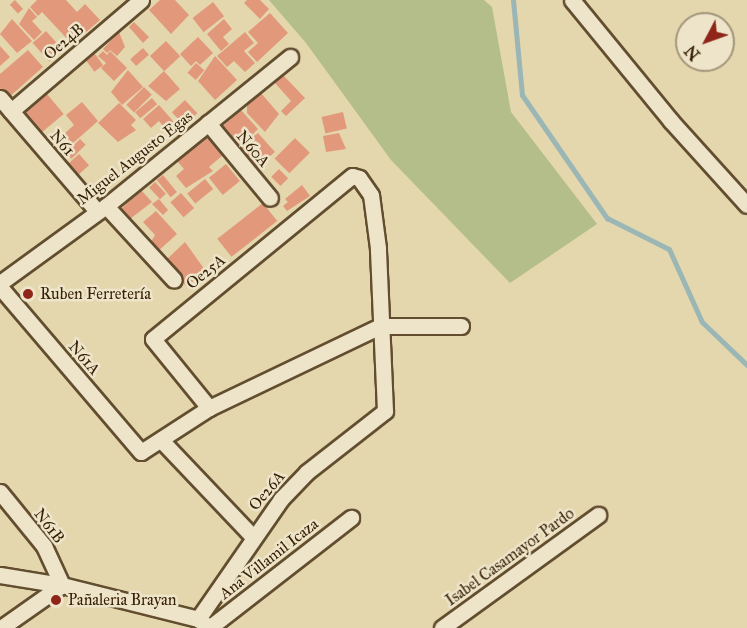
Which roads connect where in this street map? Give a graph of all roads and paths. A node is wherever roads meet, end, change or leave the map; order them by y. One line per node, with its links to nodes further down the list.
1 (141, 0): 5 (street, Oe24B)
2 (572, 0): 8 (street)
3 (290, 57): 6 (street, Miguel Augusto Egas)
4 (0, 98): 5 (street, N61)
5 (11, 111): 9 (street, N61)
6 (208, 123): 7 (street, N60A); 9 (street, Miguel Augusto Egas)
7 (270, 198)
8 (747, 205)
9 (102, 209): 10 (street, N61); 11 (street, Miguel Augusto Egas)
10 (174, 280)
11 (0, 285): 15 (street, N61A)
12 (380, 326): 13 (street); 14 (street); 14 (street, Oe25A); 19 (street, Oe26A)
13 (461, 326)
14 (209, 408): 15 (street)
15 (161, 440): 19 (street)
16 (0, 492): 21 (street, N61B)
17 (598, 515): 24 (street, Isabel Casamayor Pardo)
18 (351, 518): 22 (street, Ana Villamil Icaza)
19 (253, 537): 22 (street, Oe26A)
20 (0, 575): 21 (street)
21 (62, 585): 22 (street); 23 (street)
22 (207, 626)
23 (1, 628)
24 (442, 628)

